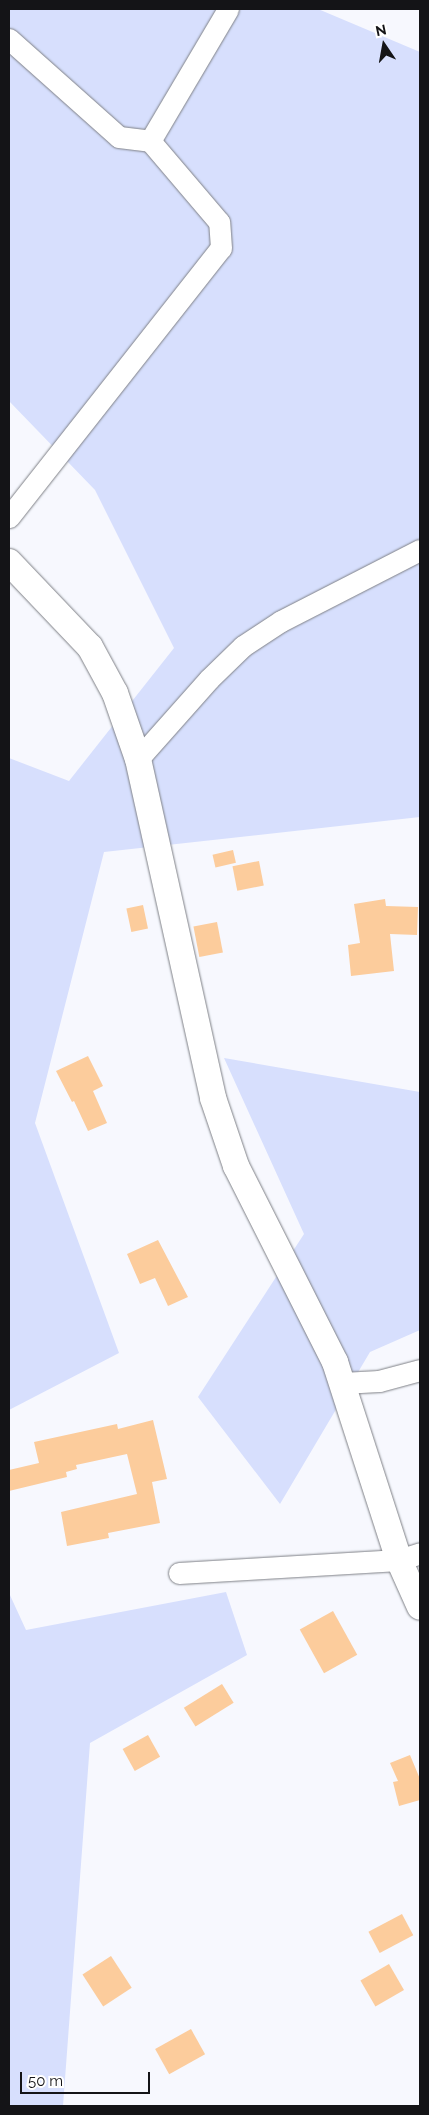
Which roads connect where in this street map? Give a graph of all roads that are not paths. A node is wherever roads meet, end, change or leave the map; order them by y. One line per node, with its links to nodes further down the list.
1 (228, 9): 3 (street)
2 (9, 39): 3 (street)
3 (150, 141): 4 (street)
4 (9, 517)
5 (420, 550): 7 (street)
6 (9, 562): 7 (street)
7 (138, 759): 9 (street)
8 (420, 1370): 9 (street)
9 (342, 1382): 10 (street)
10 (410, 1556): 11 (street); 12 (street)
11 (179, 1573)
12 (420, 1607)

